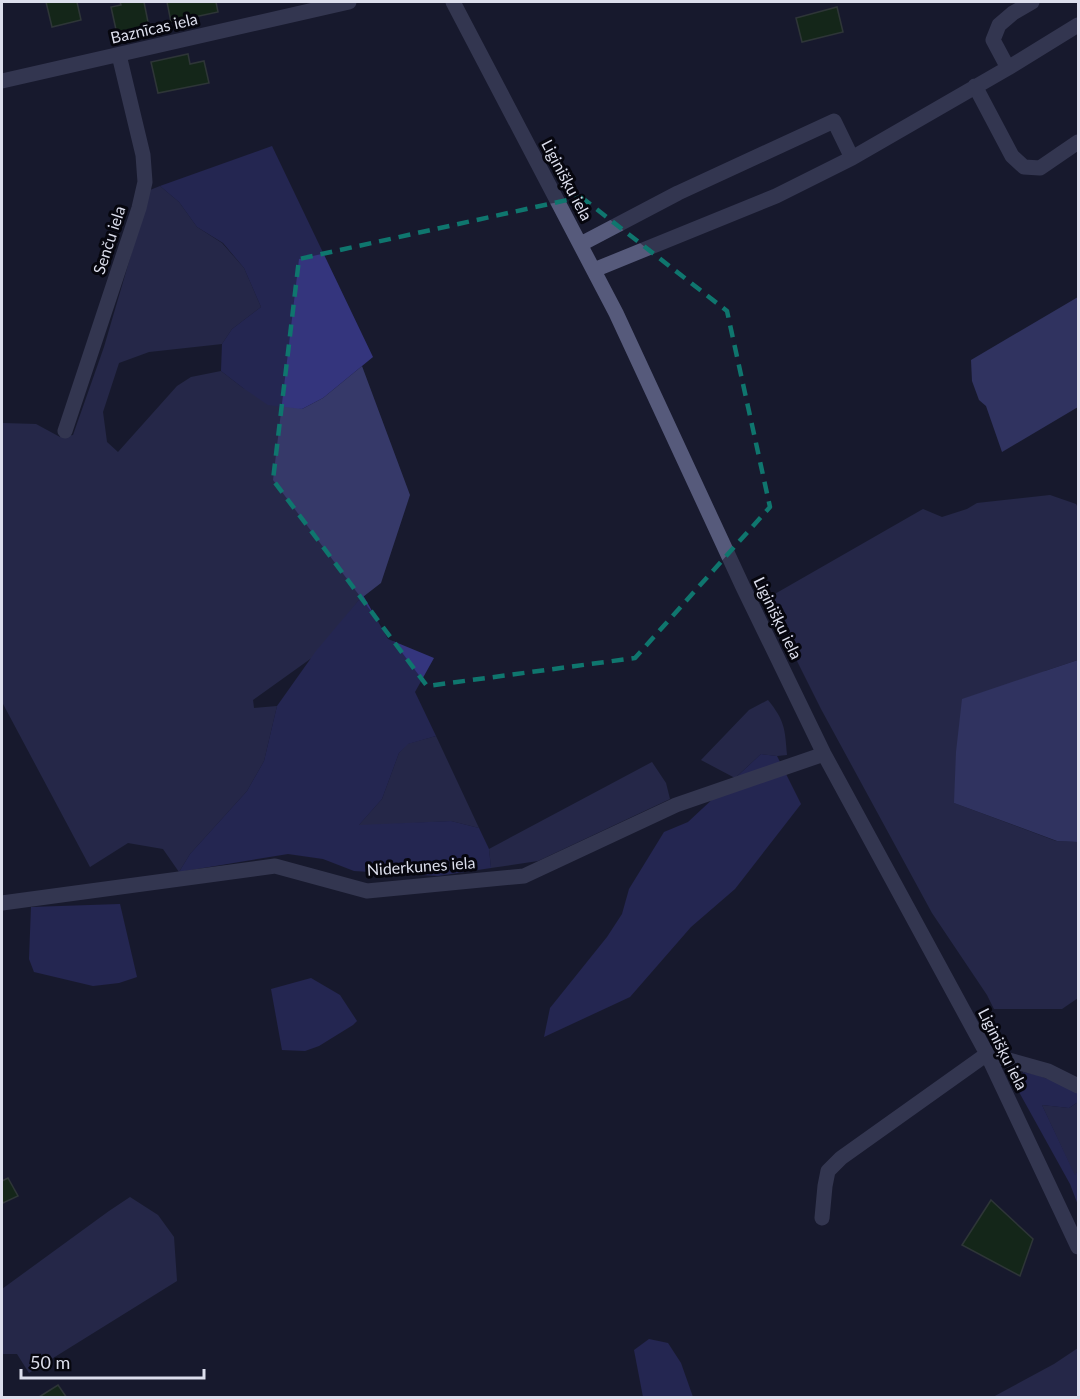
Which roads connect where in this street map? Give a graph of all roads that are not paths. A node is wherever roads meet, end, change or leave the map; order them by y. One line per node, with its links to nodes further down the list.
1 (349, 2): 5 (street, Baznīcas iela)
2 (453, 2): 11 (street, Liginišķu iela)
3 (1032, 2): 6 (street)
4 (1078, 25): 6 (street)
5 (119, 55): 7 (street, Baznīcas iela); 13 (street, Senču iela)
6 (1008, 68): 8 (street)
7 (2, 81)
8 (975, 86): 9 (street); 10 (street)
9 (1078, 142)
10 (852, 158): 11 (street); 12 (street)
11 (580, 244): 12 (street, Liginišķu iela)
12 (594, 270): 14 (street, Liginišķu iela)
13 (65, 431)
14 (824, 754): 15 (street, Niderkunes iela); 16 (street, Liginišķu iela)
15 (2, 903)
16 (987, 1054): 17 (street); 18 (street); 19 (street, Liginišķu iela)
17 (1078, 1086)
18 (822, 1218)
19 (1078, 1247)

